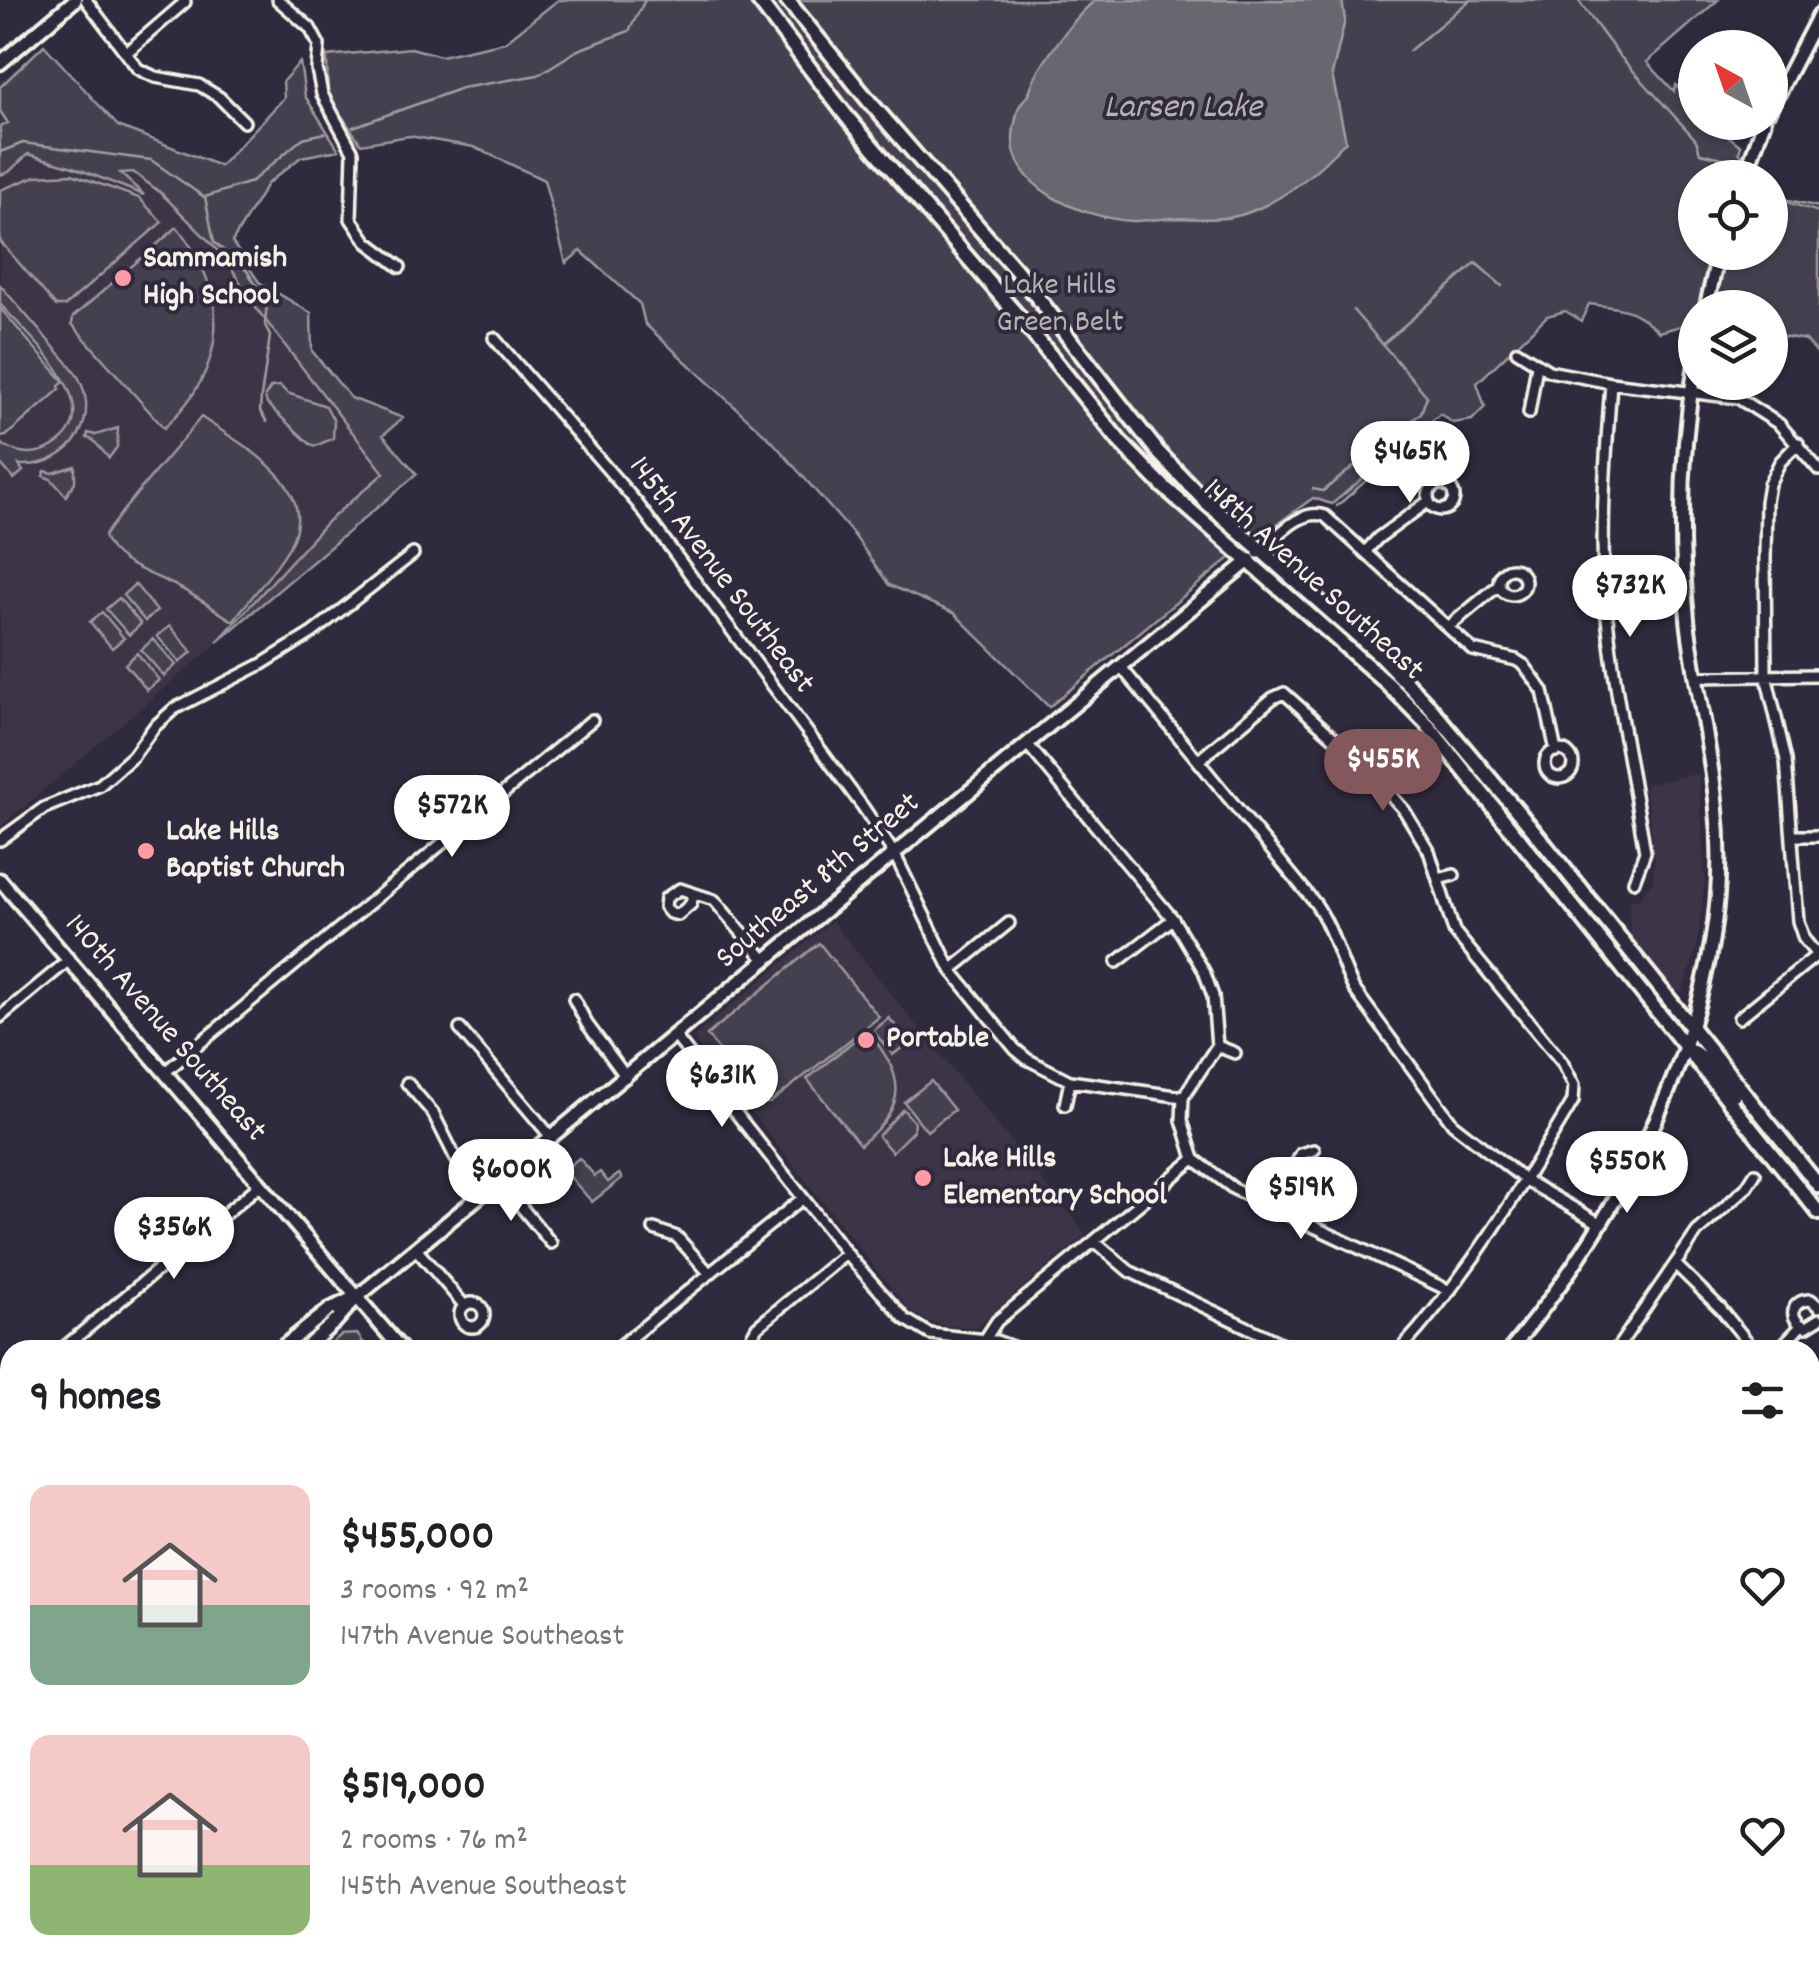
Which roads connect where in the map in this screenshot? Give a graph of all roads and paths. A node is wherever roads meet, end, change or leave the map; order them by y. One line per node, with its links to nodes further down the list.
1 (75, 0): 11 (street)
2 (86, 0): 10 (street)
3 (278, 0): 14 (street)
4 (758, 0): 9 (main road, 148th Avenue Southeast)
5 (786, 0): 8 (main road, 148th Avenue Southeast)
6 (185, 2): 10 (street)
7 (1819, 15): 12 (street)
8 (816, 35): 9 (main road); 16 (main road, 148th Avenue Southeast)
9 (790, 41): 15 (main road, 148th Avenue Southeast)
10 (126, 53): 13 (street)
11 (0, 62)
12 (1788, 75)
13 (244, 122)
14 (400, 267)
15 (1030, 330): 16 (main road); 31 (main road, 148th Avenue Southeast)
16 (1064, 332): 28 (main road, 148th Avenue Southeast)
17 (494, 338): 45 (street, 145th Avenue Southeast)
18 (1517, 351): 19 (street)
19 (1537, 365): 20 (street); 24 (street)
20 (1611, 383): 21 (street); 49 (street)
21 (1678, 390)
22 (1691, 400): 37 (street)
23 (1741, 400): 25 (street)
24 (1529, 413)
25 (1798, 444): 26 (street); 35 (street)
26 (1819, 470)
27 (1428, 500): 29 (street)
28 (1262, 550): 29 (street, Southeast 8th Street); 31 (street, Southeast 8th Street); 62 (main road, 148th Avenue Southeast)
29 (1366, 551): 33 (street)
30 (413, 554): 44 (street)
31 (1250, 560): 34 (street, Southeast 8th Street); 59 (main road, 148th Avenue Southeast)
32 (1499, 585): 33 (street)
33 (1448, 628): 40 (street)
34 (1121, 667): 39 (street, Southeast 8th Street); 41 (street)
35 (1766, 675): 36 (street); 37 (street); 42 (street)
36 (1819, 675)
37 (1696, 677): 62 (street)
38 (592, 720): 68 (street)
39 (1028, 745): 45 (street, Southeast 8th Street); 51 (street)
40 (1556, 751)
41 (1199, 760): 47 (street); 80 (street)
42 (1792, 836): 43 (street); 53 (street)
43 (1819, 836)
44 (0, 840)
45 (895, 855): 55 (street, Southeast 8th Street); 57 (street, 145th Avenue Southeast)
46 (1454, 875): 47 (street)
47 (1438, 879): 80 (street)
48 (0, 880): 54 (street, 140th Avenue Southeast)
49 (1634, 881)
50 (693, 894): 55 (street)
51 (1173, 920): 56 (street); 65 (street)
52 (1009, 923): 57 (street)
53 (1818, 954): 61 (street)
54 (69, 960): 60 (street); 68 (street, 140th Avenue Southeast)
55 (766, 961): 64 (street, Southeast 8th Street)
56 (1118, 962)
57 (951, 970): 70 (street, 145th Avenue Southeast)
58 (574, 999): 69 (street)
59 (1657, 1011): 62 (main road); 66 (main road, 148th Avenue Southeast)
60 (0, 1017)
61 (1739, 1018)
62 (1691, 1025): 66 (street); 74 (main road, 148th Avenue Southeast)
63 (460, 1029): 75 (street)
64 (676, 1036): 69 (street, Southeast 8th Street); 84 (street)
65 (1218, 1046): 67 (street); 72 (street)
66 (1683, 1046): 74 (main road); 86 (main road, 148th Avenue Southeast); 87 (street)
67 (1235, 1053)
68 (164, 1072): 81 (street, 140th Avenue Southeast)
69 (626, 1076): 75 (street, Southeast 8th Street)
70 (1070, 1082): 72 (street); 73 (street)
71 (406, 1083): 83 (street)
72 (1183, 1097): 77 (street)
73 (1065, 1105)
74 (1769, 1126): 82 (main road, 148th Avenue Southeast)
75 (552, 1138): 79 (street, Southeast 8th Street)
76 (1314, 1150): 85 (street)
77 (1194, 1159): 85 (street); 89 (street)
78 (1755, 1174): 93 (street)
79 (500, 1180): 83 (street, Southeast 8th Street); 90 (street)
80 (1525, 1180): 87 (street); 95 (street)
81 (261, 1184): 96 (street, 140th Avenue Southeast); 101 (street)
82 (1819, 1186)
83 (485, 1194): 91 (street, Southeast 8th Street)
84 (802, 1198): 92 (street); 94 (street)
85 (1274, 1208): 95 (street)
86 (1819, 1213)
87 (1599, 1222): 111 (street)
88 (654, 1229): 94 (street)
89 (1095, 1242): 108 (street); 109 (street)
90 (552, 1244)
91 (416, 1249): 96 (street, Southeast 8th Street); 97 (street)
92 (846, 1253): 106 (street); 107 (street)
93 (1676, 1264): 112 (street); 113 (street)
94 (710, 1274): 105 (street)
95 (1450, 1291): 110 (street)
96 (357, 1297): 102 (street); 103 (street); 104 (street, 140th Avenue Southeast)
97 (464, 1305)
98 (1819, 1307): 100 (street)
99 (1819, 1319): 100 (street)
100 (1801, 1326): 114 (street)
101 (73, 1340)
102 (292, 1340)
103 (314, 1340)
104 (394, 1340)
105 (628, 1340)
106 (750, 1340)
107 (958, 1340)
108 (985, 1340)
109 (1274, 1340)
110 (1408, 1340)
111 (1517, 1340)
112 (1623, 1340)
113 (1745, 1340)
114 (1788, 1340)

